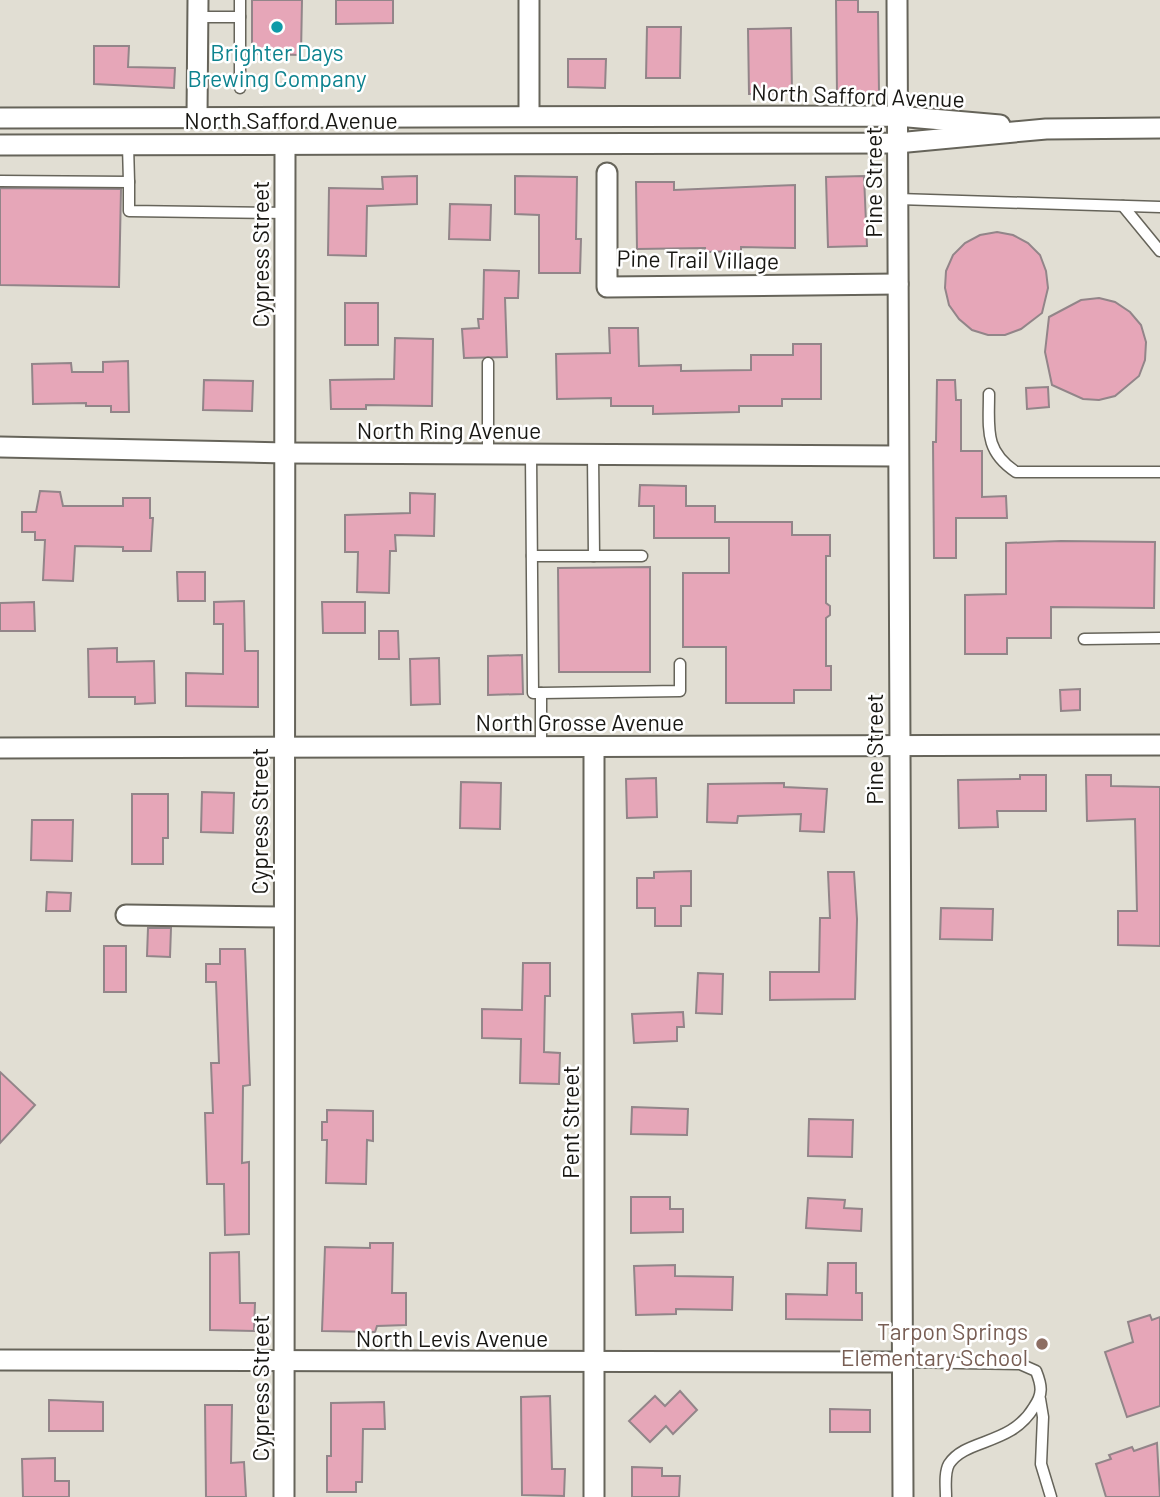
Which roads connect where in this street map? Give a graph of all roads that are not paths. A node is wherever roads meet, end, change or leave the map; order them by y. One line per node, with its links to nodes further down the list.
1 (240, 0): 5 (lane)
2 (529, 0): 7 (street)
3 (897, 0): 8 (street, Pine Street)
4 (198, 9): 5 (lane); 9 (street)
5 (240, 17): 6 (lane)
6 (240, 88)
7 (529, 116): 8 (street, North Safford Avenue); 9 (street, North Safford Avenue)
8 (897, 116): 12 (street, North Safford Avenue); 13 (street, Pine Street)
9 (197, 117): 10 (street, North Safford Avenue)
10 (0, 118)
11 (1160, 128): 12 (street)
12 (1046, 129): 13 (street, North Safford Avenue)
13 (897, 143): 16 (street, North Safford Avenue); 20 (street, Pine Street)
14 (0, 145): 15 (street, North Safford Avenue)
15 (128, 145): 16 (street, North Safford Avenue); 19 (lane)
16 (285, 145): 23 (street, Cypress Street)
17 (607, 173): 25 (street, Pine Trail Village)
18 (0, 181): 19 (lane)
19 (129, 183): 23 (lane)
20 (898, 199): 21 (lane); 25 (street, Pine Street)
21 (1123, 206): 22 (lane); 24 (lane)
22 (1160, 207)
23 (285, 213): 29 (street, Cypress Street)
24 (1160, 251)
25 (898, 284): 33 (street, Pine Street)
26 (488, 363): 30 (lane)
27 (989, 394): 34 (lane)
28 (0, 447): 29 (street, North Ring Avenue)
29 (286, 453): 30 (street, North Ring Avenue); 44 (street, Cypress Street)
30 (488, 454): 31 (street, North Ring Avenue)
31 (531, 455): 32 (street, North Ring Avenue); 35 (lane)
32 (593, 455): 33 (street, North Ring Avenue); 36 (lane)
33 (897, 456): 43 (street, Pine Street)
34 (1160, 472)
35 (532, 556): 36 (lane); 41 (lane)
36 (594, 556): 37 (lane)
37 (642, 556)
38 (1160, 638): 39 (lane)
39 (1084, 639)
40 (680, 664): 41 (lane)
41 (541, 693): 45 (lane)
42 (1160, 744): 43 (street, North Grosse Avenue)
43 (898, 746): 46 (street, North Grosse Avenue); 52 (street, Pine Street)
44 (284, 747): 45 (street, North Grosse Avenue); 47 (street, North Grosse Avenue); 49 (street, Cypress Street)
45 (541, 747): 46 (street, North Grosse Avenue)
46 (594, 747): 51 (street, Pent Street)
47 (0, 748)
48 (126, 915): 49 (street)
49 (282, 918): 53 (street, Cypress Street)
50 (0, 1360): 53 (street, North Levis Avenue)
51 (594, 1362): 52 (street, North Levis Avenue); 53 (street, North Levis Avenue); 56 (street, Pent Street)
52 (903, 1362): 54 (lane); 57 (street, Pine Street)
53 (284, 1363): 55 (street, Cypress Street)
54 (1040, 1399): 58 (lane); 59 (lane)
55 (284, 1497)
56 (594, 1497)
57 (903, 1497)
58 (946, 1497)
59 (1051, 1497)

